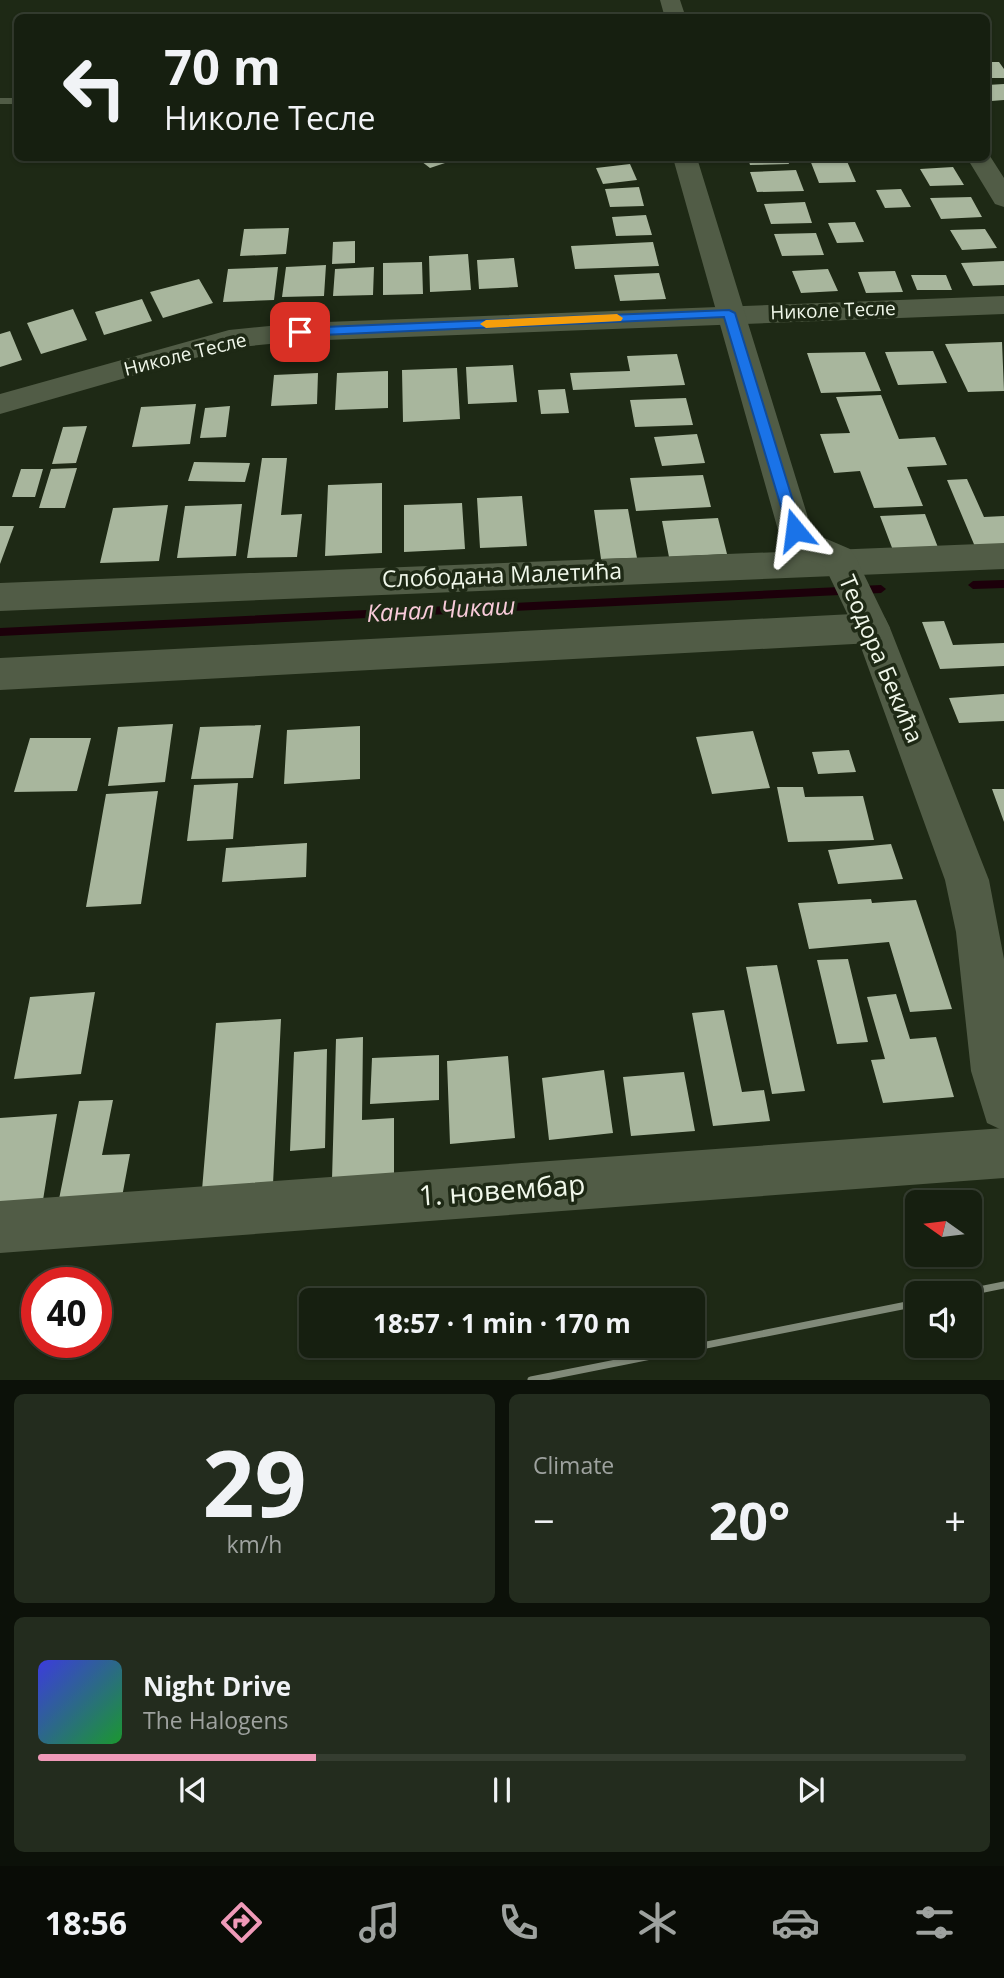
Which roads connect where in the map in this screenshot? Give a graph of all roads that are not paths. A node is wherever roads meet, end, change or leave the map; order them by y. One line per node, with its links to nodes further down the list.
1 (686, 161): 5 (street, Теодора Бекића)
2 (981, 161): 3 (street)
3 (1004, 199)
4 (1004, 305): 5 (street, Николе Тесле)
5 (729, 313): 6 (street, Николе Тесле); 8 (street, Теодора Бекића)
6 (0, 404)
7 (1004, 556): 8 (street, Слободана Малетића)
8 (842, 567): 9 (street, Слободана Малетића); 10 (street, Теодора Бекића)
9 (0, 597)
10 (868, 623): 11 (street); 12 (street, Теодора Бекића)
11 (0, 674)
12 (1004, 1106)
13 (1004, 1153): 14 (street, 1. новембар)
14 (0, 1227)

